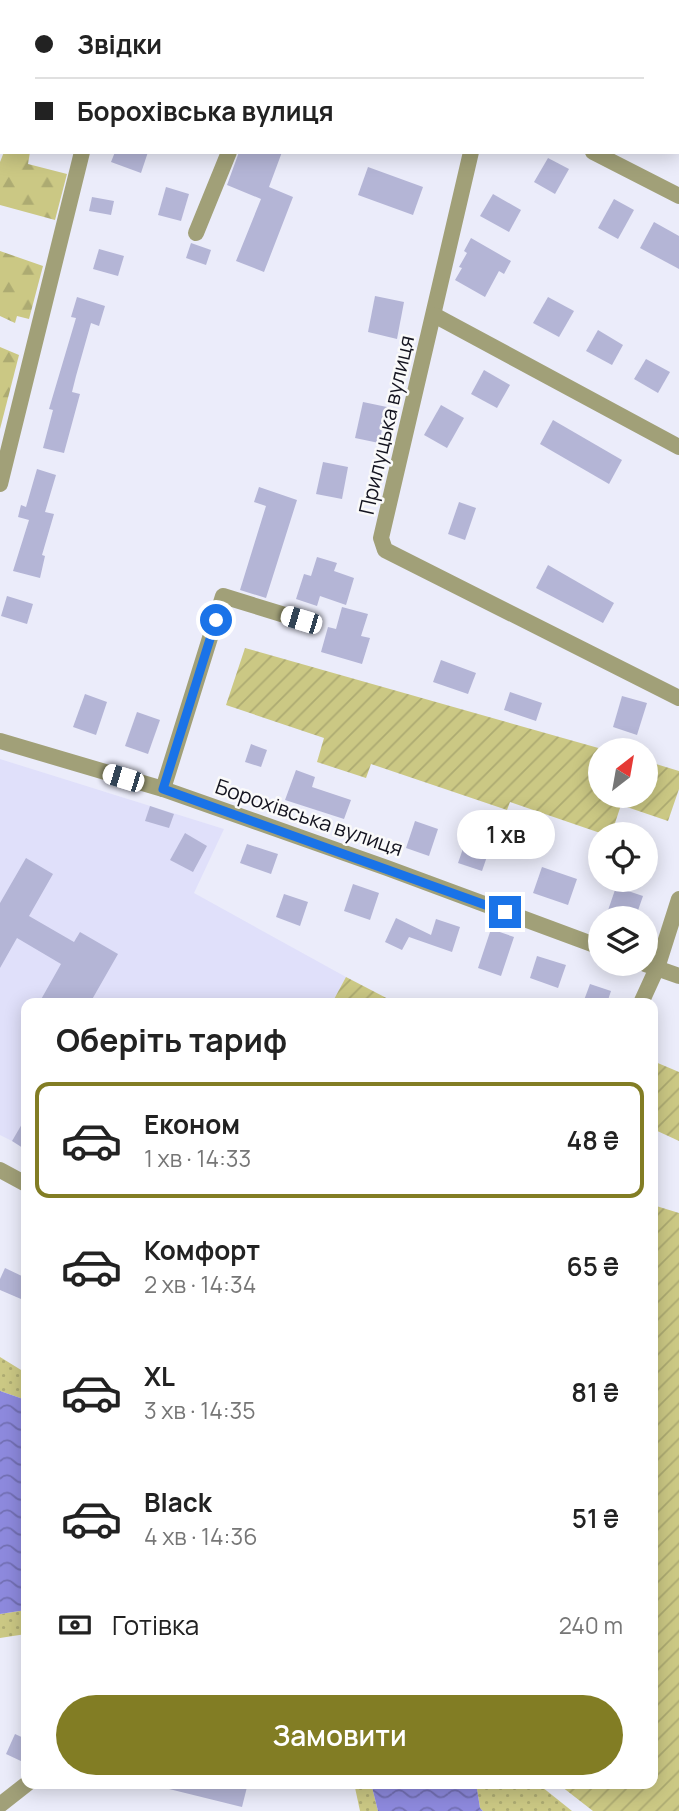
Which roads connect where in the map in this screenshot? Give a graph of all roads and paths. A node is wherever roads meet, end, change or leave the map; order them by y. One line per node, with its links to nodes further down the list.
1 (82, 154): 9 (street)
2 (228, 154): 6 (street)
3 (471, 154): 7 (street, Прилуцька вулиця)
4 (597, 154): 5 (street)
5 (679, 197)
6 (196, 233)
7 (434, 315): 8 (street); 11 (street, Прилуцька вулиця)
8 (679, 447)
9 (0, 484)
10 (301, 620): 13 (street)
11 (679, 698)
12 (0, 741): 13 (street, Борохівська вулиця)
13 (163, 789): 15 (street, Борохівська вулиця)
14 (679, 899): 16 (street)
15 (588, 943)
16 (658, 949)
17 (658, 968): 19 (street)
18 (648, 976): 20 (street)
19 (679, 976)
20 (642, 998)
21 (0, 1170): 22 (street)
22 (21, 1181)
23 (21, 1788): 24 (street)
24 (0, 1805)

